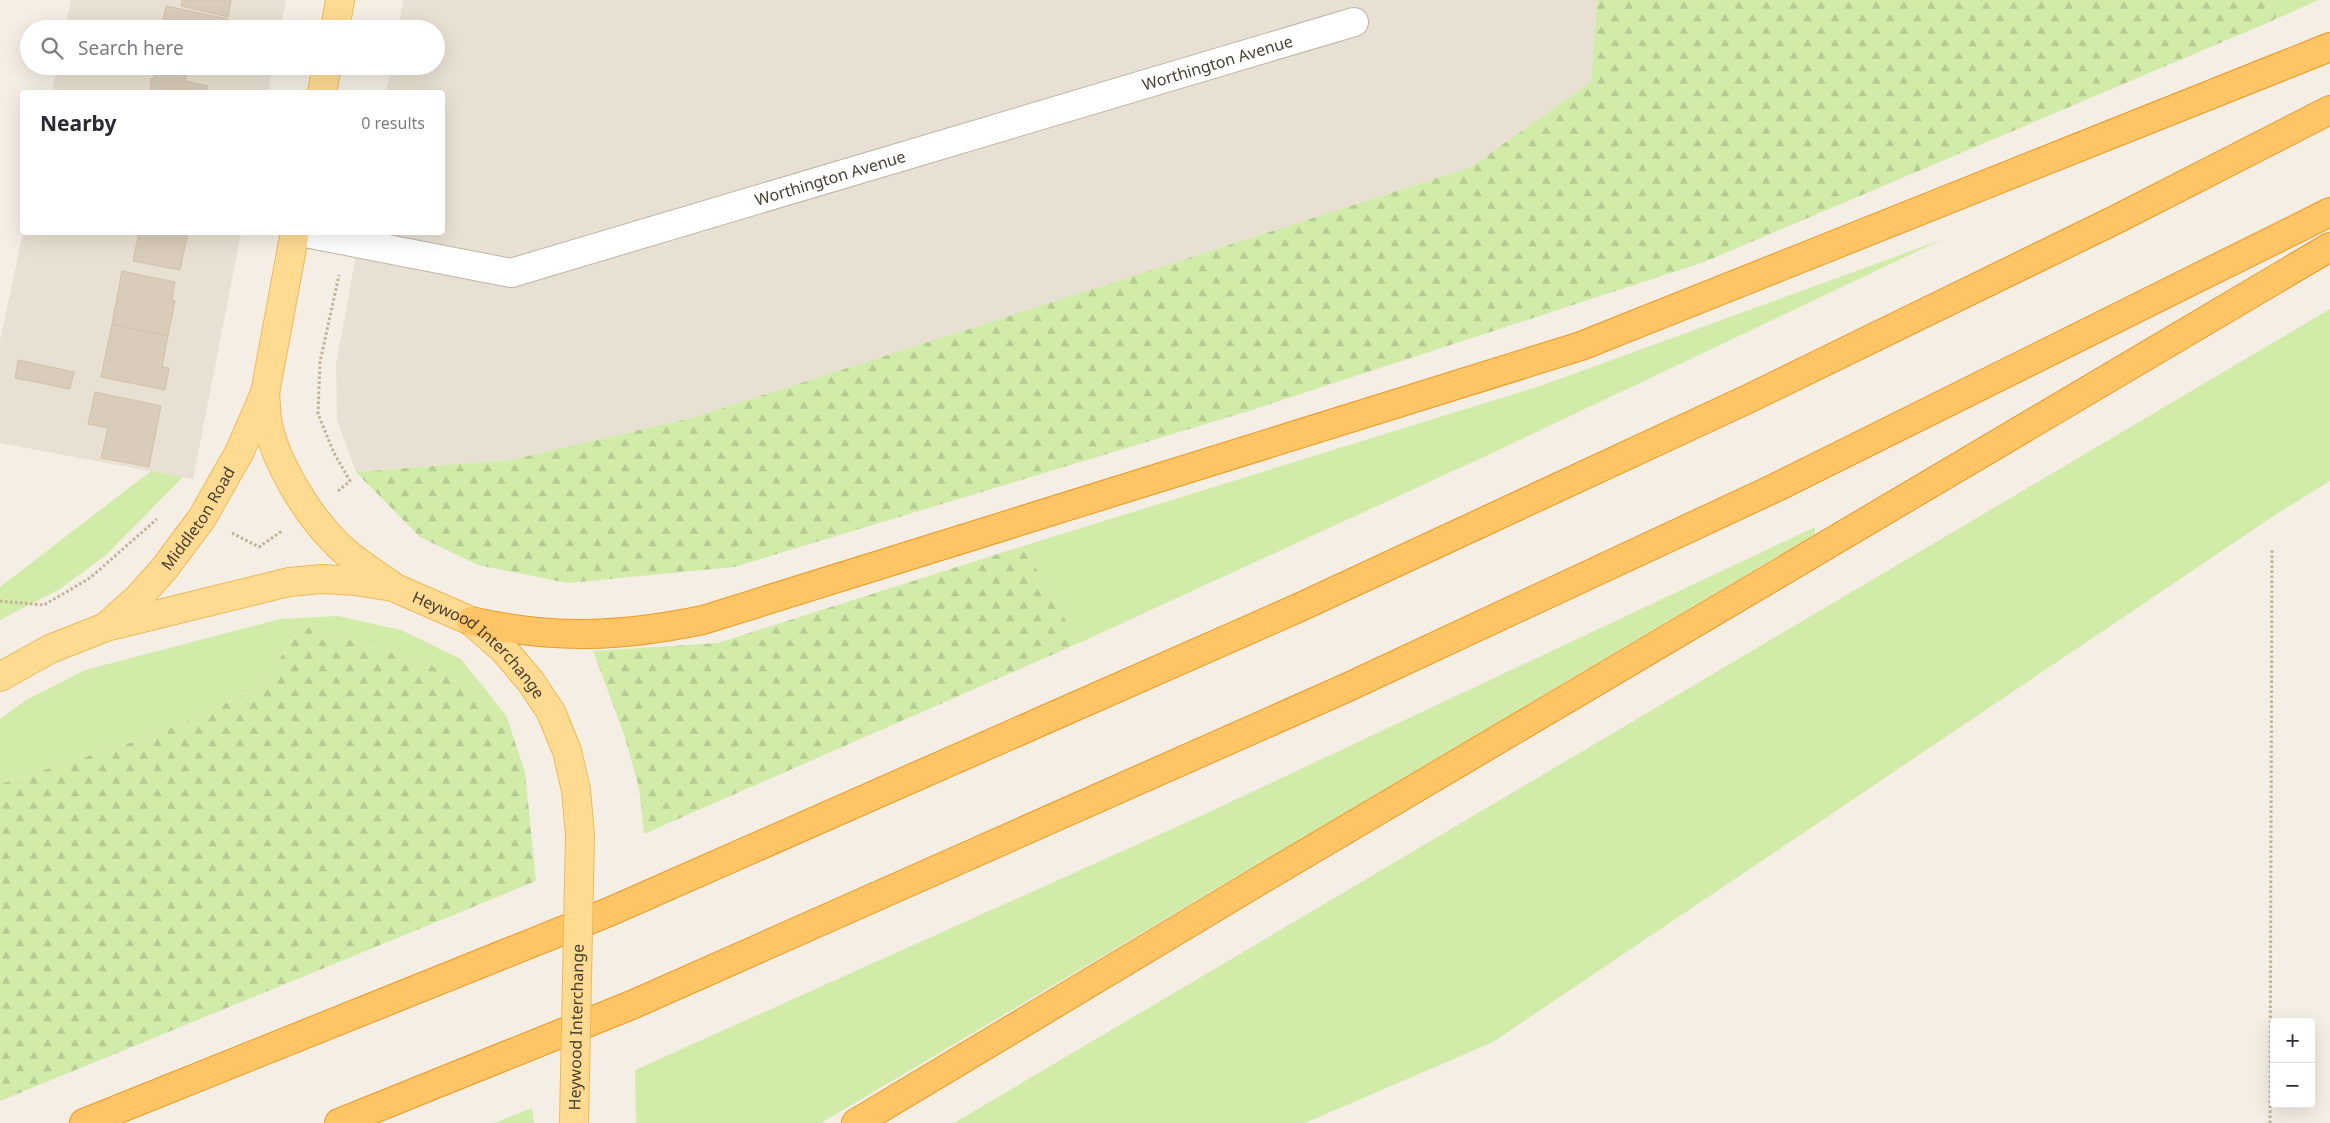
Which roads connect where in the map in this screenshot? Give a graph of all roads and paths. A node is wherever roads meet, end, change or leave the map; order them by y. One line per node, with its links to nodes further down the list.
1 (340, 0): 2 (main road)
2 (337, 20)
3 (1354, 22): 11 (street, Worthington Avenue)
4 (2330, 47): 19 (highway)
5 (325, 75): 6 (main road)
6 (322, 90)
7 (2330, 110): 22 (highway)
8 (2330, 212): 23 (highway)
9 (293, 235): 13 (main road, Middleton Road)
10 (315, 235): 11 (street, Worthington Avenue)
11 (346, 241): 14 (path)
12 (2330, 247): 25 (highway)
13 (265, 394): 14 (main road, Middleton Road); 15 (main road, Middleton Road)
14 (310, 512): 15 (path); 17 (main road, Middleton Road)
15 (202, 518): 18 (path); 20 (main road, Middleton Road)
16 (2272, 548): 26 (path)
17 (393, 587): 19 (main road, Heywood Interchange); 20 (main road, Heywood Interchange)
18 (0, 601)
19 (471, 622): 24 (main road, Heywood Interchange, bridge)
20 (106, 626): 21 (main road, Heywood Interchange)
21 (7, 664)
22 (84, 1123)
23 (339, 1123)
24 (574, 1123)
25 (856, 1123)
26 (2270, 1123)

